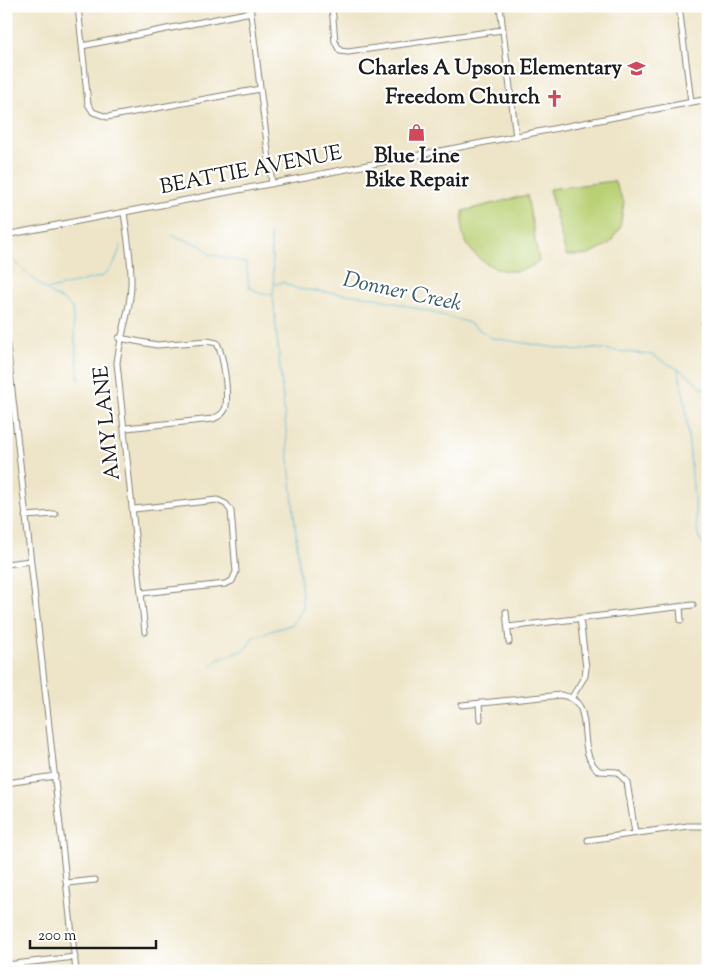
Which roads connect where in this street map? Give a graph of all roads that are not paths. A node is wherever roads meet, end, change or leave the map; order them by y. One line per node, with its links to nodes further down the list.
1 (78, 6): 7 (street)
2 (332, 6): 6 (street)
3 (500, 6): 6 (street)
4 (678, 6): 10 (street)
5 (251, 9): 7 (street); 8 (street)
6 (502, 30): 11 (street)
7 (82, 46): 8 (street)
8 (260, 89): 12 (street)
9 (708, 99): 10 (street, BEATTIE AVENUE)
10 (690, 102): 11 (street, BEATTIE AVENUE)
11 (516, 137): 12 (street, BEATTIE AVENUE)
12 (272, 184): 13 (street, BEATTIE AVENUE)
13 (124, 213): 14 (street, BEATTIE AVENUE); 17 (street, AMY LANE)
14 (6, 235)
15 (704, 324): 18 (street)
16 (6, 336): 19 (street)
17 (119, 338): 20 (street, AMY LANE); 20 (street)
18 (707, 361)
19 (8, 371): 23 (street)
20 (126, 428): 21 (street, AMY LANE)
21 (134, 509): 26 (street, AMY LANE); 26 (street)
22 (55, 514): 23 (street)
23 (25, 516): 24 (street)
24 (30, 561): 25 (street); 39 (street)
25 (6, 564)
26 (142, 593): 33 (street, AMY LANE)
27 (693, 605): 28 (street)
28 (680, 606): 30 (street); 31 (street)
29 (506, 612): 32 (street)
30 (580, 618): 32 (street); 35 (street)
31 (681, 620)
32 (508, 627): 34 (street)
33 (145, 632)
34 (509, 642)
35 (572, 697): 36 (street); 42 (street)
36 (479, 704): 37 (street); 38 (street)
37 (462, 705)
38 (480, 719)
39 (55, 776): 40 (street); 45 (street)
40 (6, 783)
41 (708, 826): 42 (street)
42 (635, 833): 43 (street)
43 (588, 840)
44 (95, 880): 45 (street)
45 (67, 883): 46 (street)
46 (75, 957): 47 (street); 48 (street)
47 (6, 965)
48 (76, 971)

